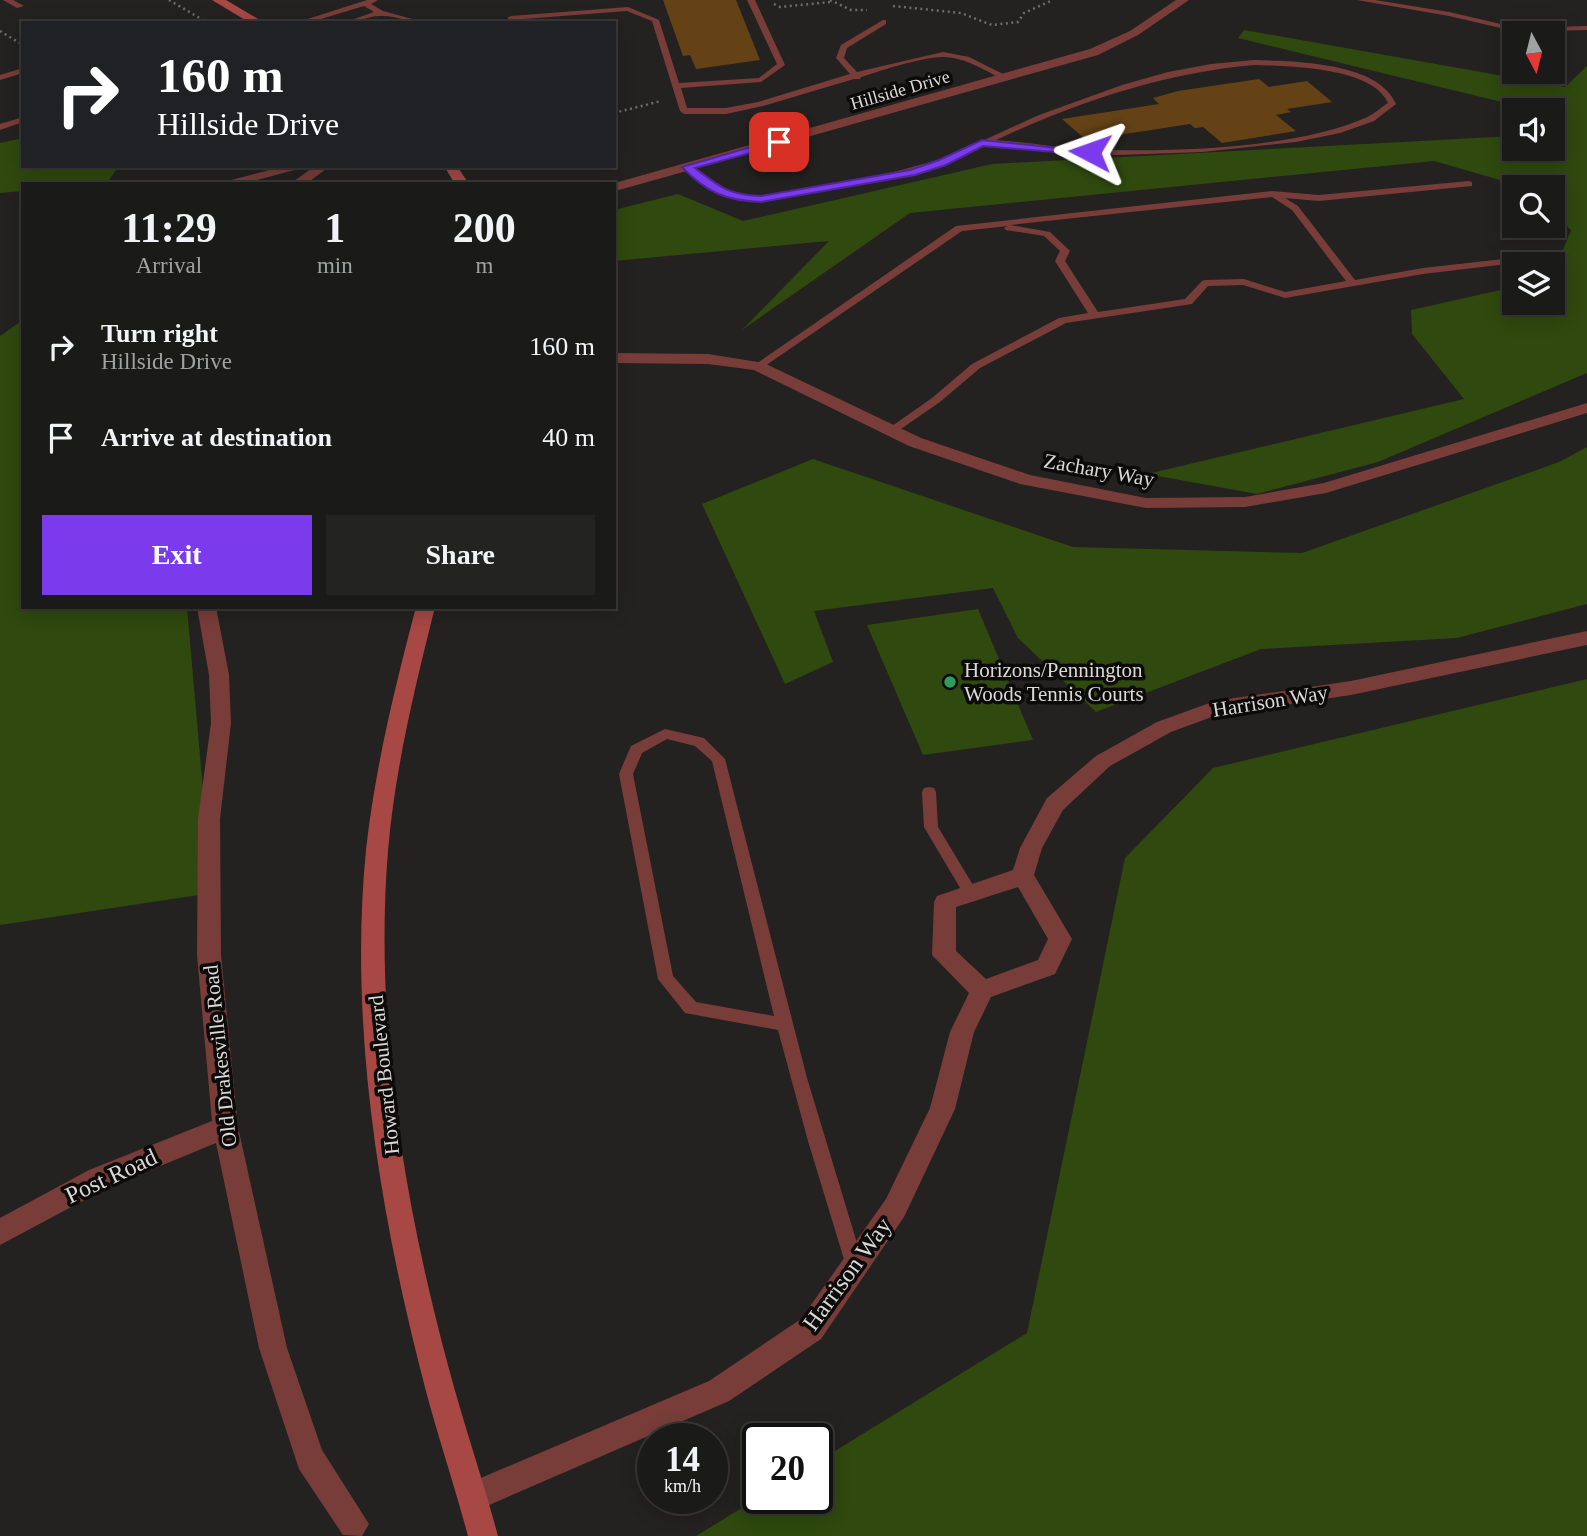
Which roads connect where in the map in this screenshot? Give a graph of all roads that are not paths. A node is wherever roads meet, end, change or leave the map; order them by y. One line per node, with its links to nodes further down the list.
1 (8, 0): 6 (lane); 8 (lane)
2 (218, 0): 11 (main road)
3 (751, 0): 21 (lane)
4 (1183, 0): 20 (street, Hillside Drive)
5 (1361, 0): 16 (lane)
6 (0, 2)
7 (370, 2): 9 (lane); 12 (lane)
8 (20, 6)
9 (380, 13): 13 (lane); 14 (lane)
10 (511, 18): 21 (lane)
11 (255, 21)
12 (306, 21)
13 (354, 21)
14 (414, 21)
15 (883, 22): 18 (lane)
16 (1587, 28)
17 (21, 71): 19 (lane)
18 (857, 77): 20 (lane); 21 (lane)
19 (0, 78)
20 (1007, 78): 25 (street, Hillside Drive)
21 (678, 86)
22 (21, 120): 23 (lane)
23 (0, 127)
24 (982, 143): 24 (lane); 25 (lane)
25 (687, 167): 31 (street, Hillside Drive)
26 (295, 168): 28 (street)
27 (321, 168): 29 (street)
28 (232, 182)
29 (300, 182)
30 (1469, 184): 32 (lane)
31 (616, 186)
32 (1272, 194): 33 (lane); 35 (lane)
33 (959, 228): 36 (lane); 38 (lane)
34 (1502, 262): 35 (lane)
35 (1352, 283): 36 (lane)
36 (1095, 316): 40 (lane)
37 (616, 358): 38 (street, Zachary Way)
38 (758, 366): 40 (street, Zachary Way)
39 (1587, 408): 40 (street, Zachary Way)
40 (891, 431)
41 (206, 609): 49 (street, Old Drakesville Road)
42 (426, 609): 52 (main road, Howard Boulevard)
43 (1587, 638): 45 (street, Harrison Way)
44 (929, 792): 46 (lane)
45 (1023, 877): 46 (street); 47 (street)
46 (971, 894): 47 (street)
47 (982, 990): 51 (street, Harrison Way)
48 (788, 1026): 48 (lane); 51 (lane)
49 (225, 1127): 50 (street, Post Road); 53 (street, Old Drakesville Road)
50 (0, 1232)
51 (855, 1266): 52 (street, Harrison Way)
52 (473, 1497): 54 (main road, Howard Boulevard)
53 (354, 1524)
54 (483, 1536)

